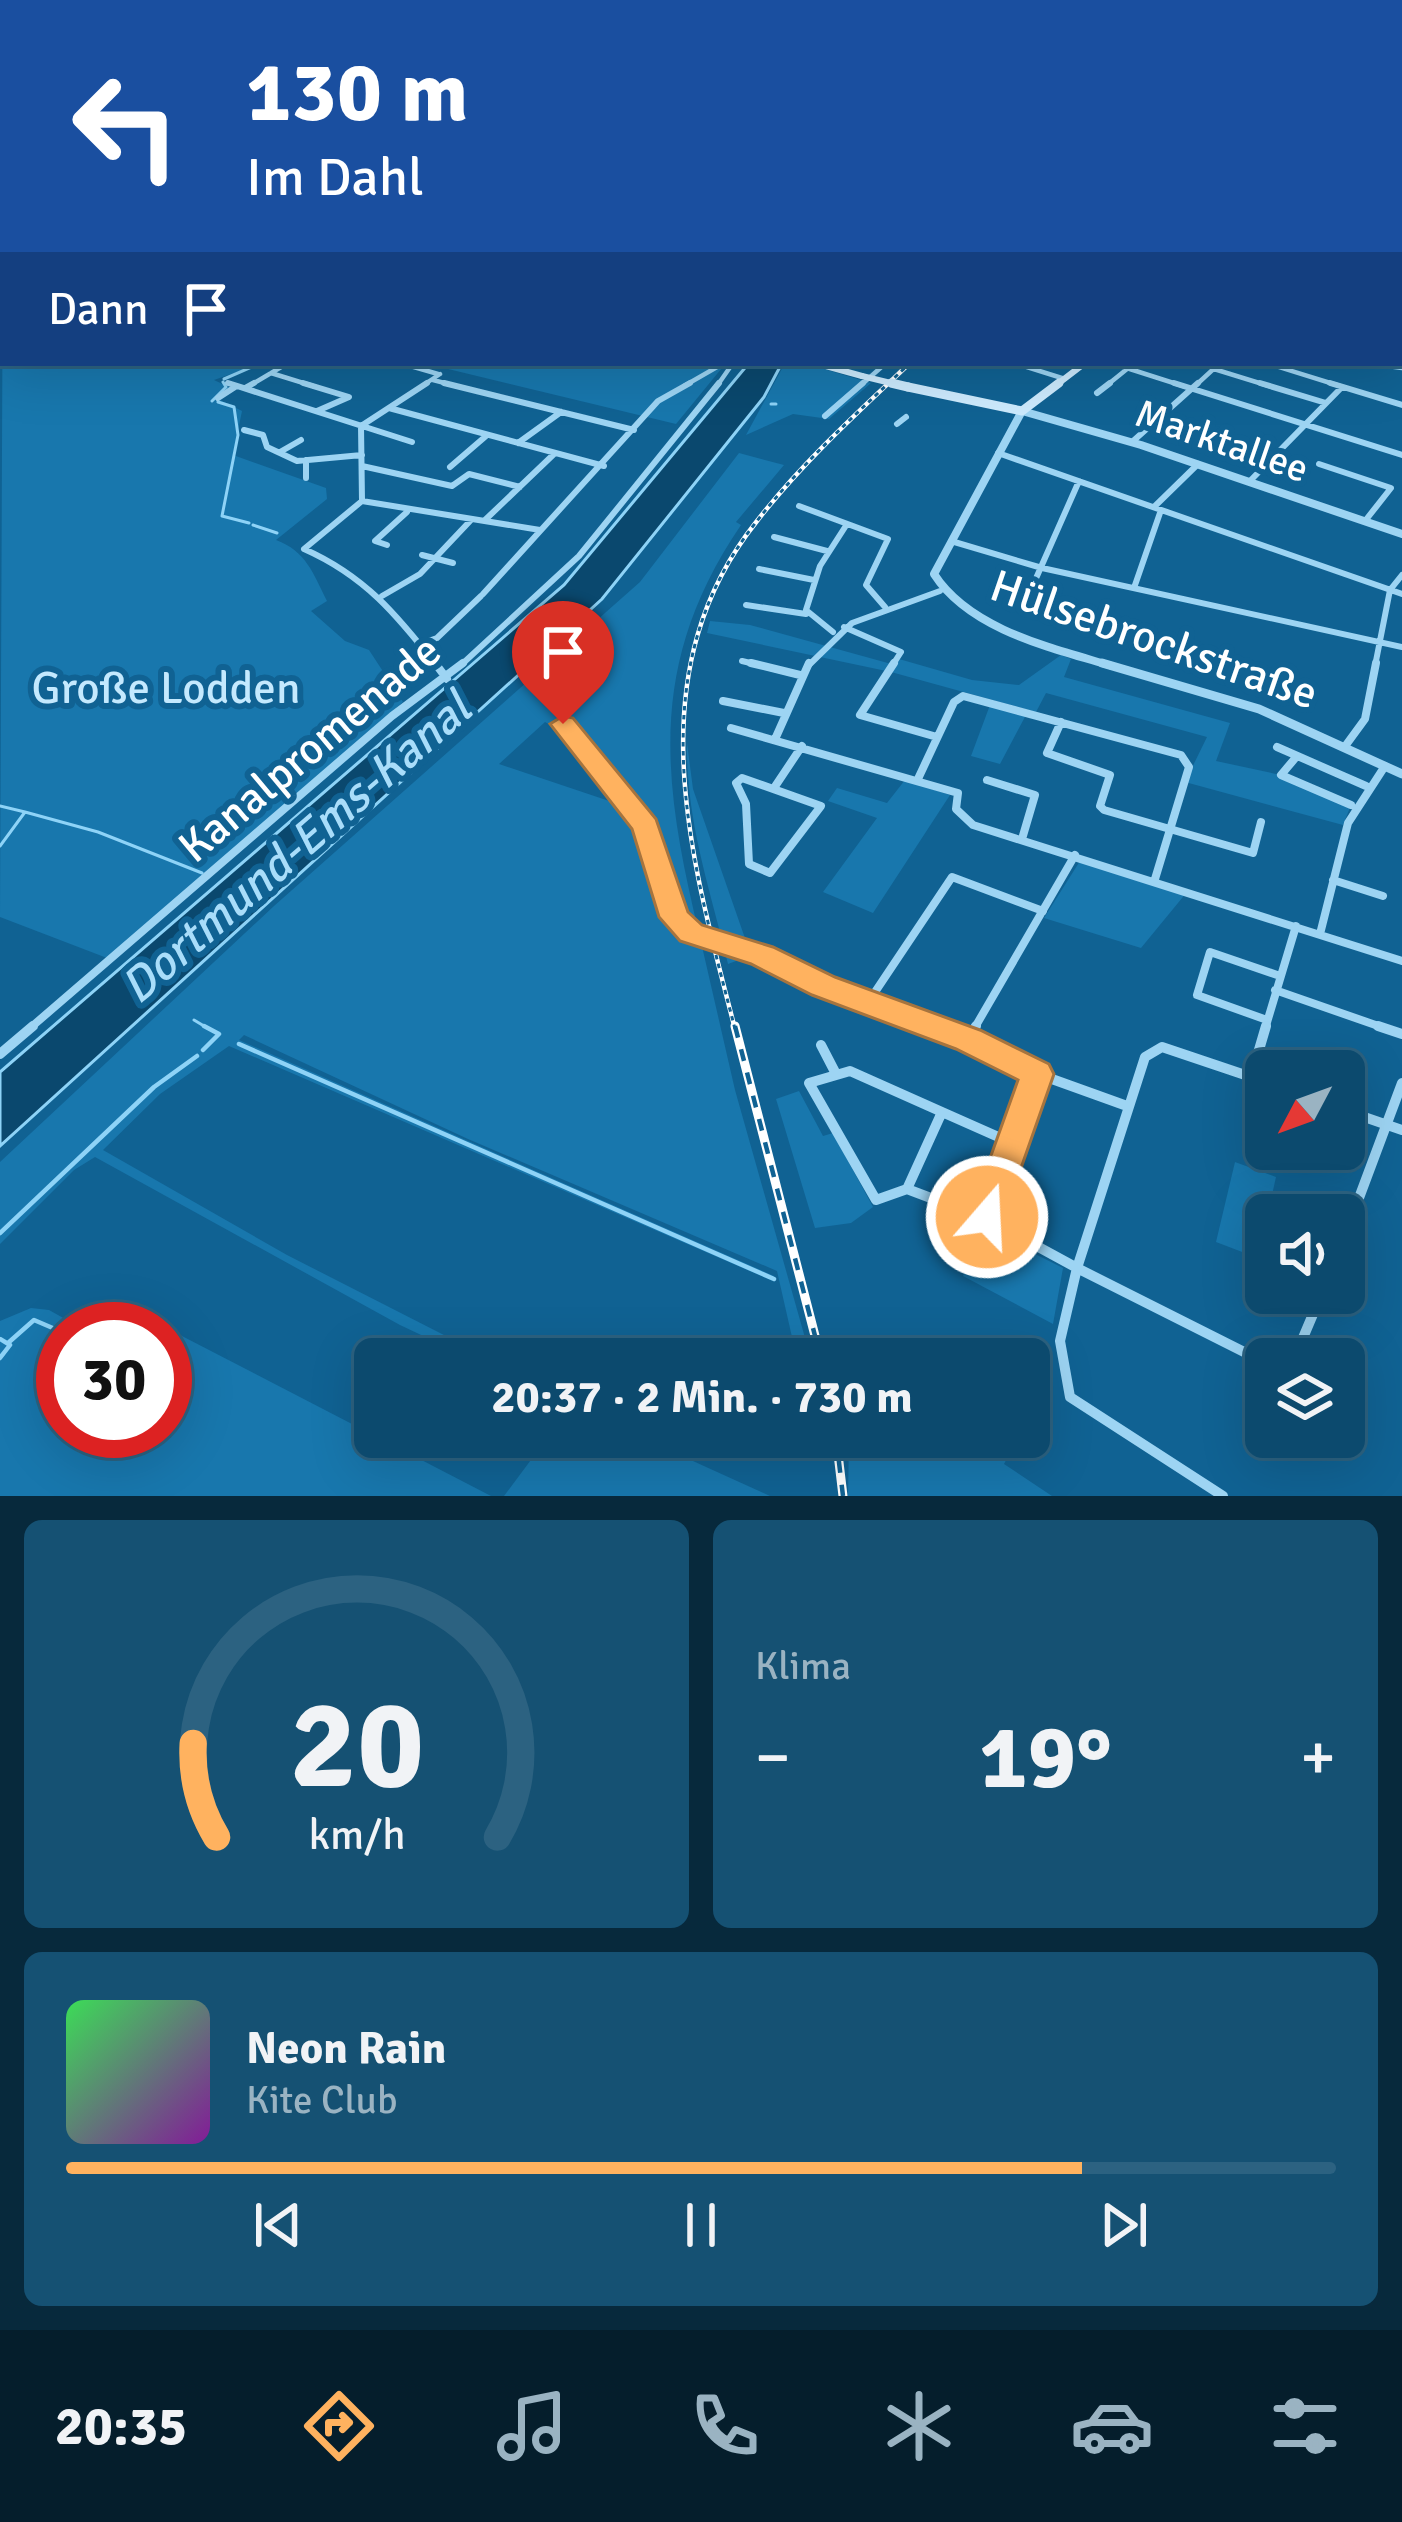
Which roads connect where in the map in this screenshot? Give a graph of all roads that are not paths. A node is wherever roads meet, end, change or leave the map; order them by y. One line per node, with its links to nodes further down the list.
1 (283, 366): 15 (street)
2 (408, 366): 16 (street)
3 (718, 366): 39 (street)
4 (732, 366): 101 (street, Kanalpromenade)
5 (826, 366): 25 (main road, bridge)
6 (884, 366): 30 (street)
7 (1025, 366): 17 (street)
8 (1081, 366): 17 (main road)
9 (1121, 366): 13 (street)
10 (1146, 366): 14 (street)
11 (1217, 366): 20 (street); 23 (street)
12 (1276, 366): 19 (street)
13 (1128, 368): 14 (street); 21 (street)
14 (1139, 372): 20 (street)
15 (271, 373): 18 (street); 28 (street)
16 (436, 377): 26 (street); 29 (street)
17 (1065, 379): 27 (main road)
18 (236, 386): 22 (street); 28 (street)
19 (1342, 387): 23 (street); 24 (street)
20 (1192, 388): 32 (street); 35 (street)
21 (1096, 393)
22 (218, 398)
23 (1326, 404): 35 (street)
24 (1402, 405)
25 (990, 406): 27 (main road); 33 (main road)
26 (389, 408): 36 (street); 40 (street)
27 (1022, 411): 33 (street, Hülsebrockstraße); 43 (street, Marktallee)
28 (316, 412): 36 (street)
29 (561, 412): 39 (street); 44 (street)
30 (826, 416)
31 (906, 417): 34 (street)
32 (1160, 417): 37 (street); 43 (street)
33 (1012, 422): 46 (street, Hülsebrockstraße)
34 (897, 424)
35 (1305, 424): 49 (street); 58 (street)
36 (361, 426): 42 (street); 48 (street)
37 (1208, 429)
38 (244, 430): 45 (street)
39 (634, 430): 55 (street)
40 (486, 436): 44 (street); 54 (street)
41 (302, 440): 45 (street)
42 (412, 442)
43 (1132, 442): 51 (street, Marktallee)
44 (516, 444): 47 (street)
45 (279, 452): 50 (street)
46 (998, 453): 57 (street); 73 (street, Hülsebrockstraße)
47 (554, 454): 55 (street); 59 (street)
48 (362, 455): 50 (street); 53 (street)
49 (1402, 455)
50 (306, 460): 56 (street)
51 (1198, 464): 58 (street, Marktallee); 64 (street)
52 (1319, 464): 60 (street)
53 (362, 466): 59 (street); 62 (street)
54 (450, 466)
55 (604, 466): 70 (street)
56 (306, 478)
57 (1079, 481): 64 (street); 79 (street)
58 (1249, 482): 68 (street, Marktallee)
59 (520, 487): 67 (street)
60 (1391, 491): 61 (street); 68 (street)
61 (1402, 495)
62 (362, 501): 65 (street); 89 (street)
63 (799, 506): 69 (street)
64 (1157, 509): 85 (street); 86 (street)
65 (408, 511): 66 (street); 74 (street)
66 (472, 520): 67 (street); 77 (street)
67 (484, 521): 70 (street)
68 (1365, 521): 71 (street, Marktallee)
69 (847, 524): 75 (street); 92 (street)
70 (540, 530): 83 (street)
71 (1402, 534)
72 (774, 537): 75 (street)
73 (951, 541): 79 (street); 87 (street, Hülsebrockstraße)
74 (386, 545)
75 (827, 550): 84 (street)
76 (422, 555): 77 (street)
77 (437, 559): 78 (street); 89 (street)
78 (453, 563)
79 (1042, 568): 85 (street); 90 (street)
80 (759, 569): 84 (street)
81 (484, 573): 83 (street)
82 (1402, 575): 86 (street)
83 (500, 577): 97 (street)
84 (814, 580): 93 (street)
85 (1134, 588): 96 (street)
86 (1390, 590): 88 (street); 96 (street)
87 (940, 591): 92 (street); 110 (street, Hülsebrockstraße)
88 (1402, 594)
89 (382, 596): 97 (street)
90 (1026, 601)
91 (746, 605): 93 (street)
92 (887, 608): 94 (street)
93 (806, 614): 95 (street)
94 (844, 627): 95 (street); 108 (street)
95 (833, 632): 100 (street)
96 (1381, 642): 98 (street); 110 (street)
97 (417, 645): 101 (street)
98 (1402, 646)
99 (742, 661): 100 (street)
100 (800, 675): 103 (street)
101 (447, 679): 139 (street, Kanalpromenade)
102 (723, 701): 103 (street)
103 (784, 713): 107 (street)
104 (1061, 722): 108 (street); 121 (street); 121 (street)
105 (563, 724): 133 (street)
106 (731, 728): 107 (street)
107 (776, 737): 109 (street)
108 (937, 737): 116 (street)
109 (802, 746): 116 (street); 118 (street)
110 (1346, 746): 113 (street, Hülsebrockstraße)
111 (1277, 747): 112 (street)
112 (1297, 756): 117 (street); 119 (street)
113 (1385, 766): 114 (street, Hülsebrockstraße); 117 (street)
114 (1402, 774)
115 (987, 780): 122 (street)
116 (917, 781): 122 (street)
117 (1366, 786): 119 (street)
118 (774, 788): 118 (street)
119 (1352, 806): 125 (street)
120 (1261, 821): 121 (street)
121 (1171, 829): 124 (street)
122 (1022, 839): 123 (street)
123 (1075, 855): 124 (street); 127 (street)
124 (1155, 879): 128 (street)
125 (1333, 880): 126 (street); 129 (street)
126 (1384, 896)
127 (1043, 911): 133 (street); 136 (street)
128 (1296, 926): 129 (street); 131 (street)
129 (1320, 934): 130 (street)
130 (1402, 961)
131 (1280, 976): 132 (street); 134 (street)
132 (1275, 990): 134 (street); 135 (street)
133 (869, 1001): 136 (street)
134 (1267, 1020): 138 (street)
135 (1402, 1034)
136 (968, 1039): 141 (street)
137 (820, 1046): 140 (street)
138 (1259, 1050)
139 (0, 1054)
140 (836, 1072): 145 (street); 149 (street)
141 (1037, 1074): 144 (street); 148 (street)
142 (1245, 1075): 144 (street)
143 (1402, 1083): 147 (street)
144 (1127, 1106): 152 (street)
145 (942, 1112): 148 (street); 149 (street)
146 (1365, 1117): 147 (street)
147 (1396, 1128): 150 (street)
148 (1012, 1143): 151 (street)
149 (907, 1189): 151 (street)
150 (1365, 1194)
151 (989, 1220): 152 (street)
152 (1077, 1268): 153 (street); 154 (street)
153 (1245, 1352)
154 (1223, 1496)

